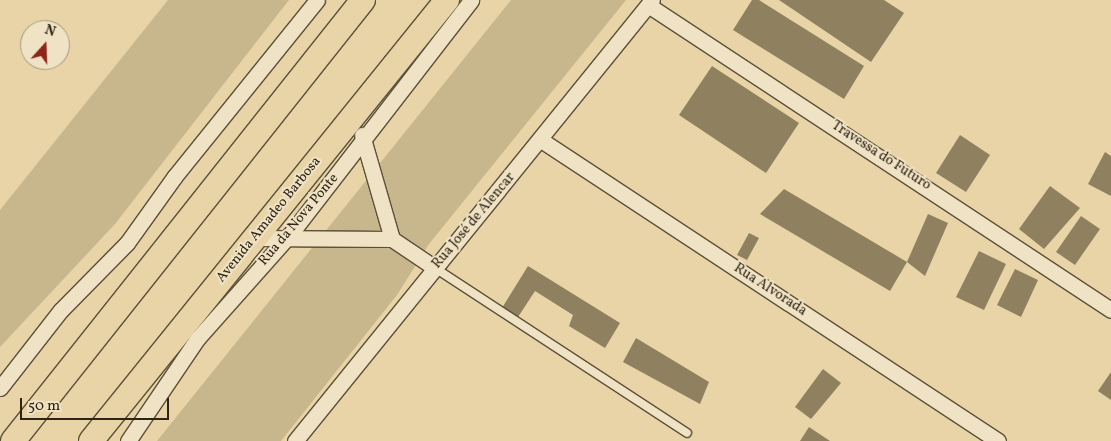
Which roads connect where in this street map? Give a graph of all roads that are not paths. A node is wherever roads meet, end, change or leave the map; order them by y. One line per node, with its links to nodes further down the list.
1 (317, 0): 14 (street)
2 (363, 0): 16 (main road)
3 (446, 0): 6 (main road, Avenida Amadeo Barbosa)
4 (471, 0): 8 (street, Rua da Nova Ponte)
5 (650, 2): 7 (street, Rua José de Alencar); 13 (street, Travessa do Futuro)
6 (358, 110): 8 (street); 9 (main road, Avenida Amadeo Barbosa)
7 (541, 140): 12 (street, Rua José de Alencar); 20 (street, Rua Alvorada)
8 (363, 141): 10 (street, Rua da Nova Ponte); 11 (street)
9 (255, 238): 10 (street); 17 (main road, Avenida Amadeo Barbosa)
10 (286, 238): 11 (street); 18 (street, Rua da Nova Ponte)
11 (392, 239): 12 (street)
12 (435, 268): 15 (lane); 19 (street, Rua José de Alencar)
13 (1111, 310)
14 (0, 388)
15 (687, 433)
16 (12, 441)
17 (91, 441)
18 (128, 441)
19 (295, 441)
20 (998, 441)

